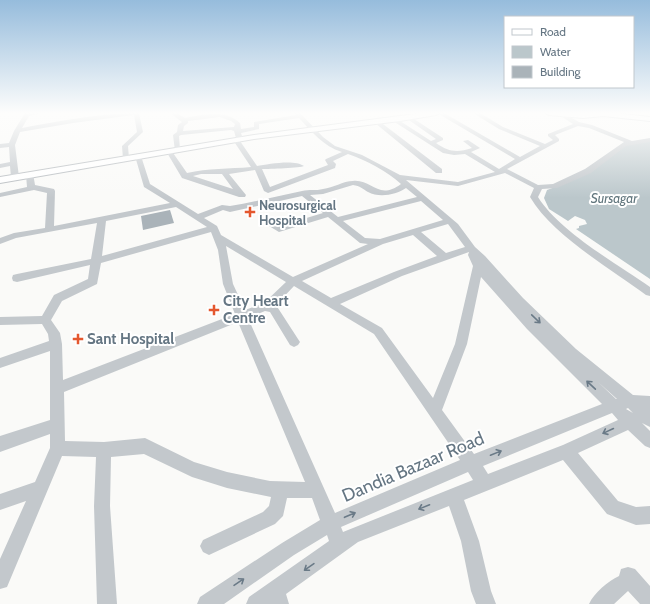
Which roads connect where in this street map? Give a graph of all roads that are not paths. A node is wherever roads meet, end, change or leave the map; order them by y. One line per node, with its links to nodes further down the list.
1 (13, 141): 16 (street)
2 (130, 141): 22 (street)
3 (175, 141): 19 (street)
4 (213, 141): 19 (main road)
5 (241, 141): 27 (street)
6 (325, 141): 20 (street)
7 (403, 141): 28 (street)
8 (436, 141): 15 (street)
9 (466, 141): 21 (street)
10 (489, 141): 23 (street)
11 (533, 141): 18 (street)
12 (555, 141): 18 (street)
13 (638, 141): 14 (street)
14 (630, 142): 37 (street)
15 (432, 143): 21 (street)
16 (12, 145): 17 (street); 24 (street)
17 (0, 146)
18 (545, 146): 23 (street)
19 (173, 151): 22 (main road); 32 (street)
20 (348, 152): 27 (street); 34 (street)
21 (466, 152): 29 (street)
22 (132, 158): 31 (main road); 45 (street)
23 (521, 160): 29 (street)
24 (14, 163): 25 (street); 33 (street)
25 (0, 166)
26 (300, 166): 27 (street)
27 (255, 168): 30 (street)
28 (439, 171)
29 (502, 171): 34 (street); 37 (street)
30 (224, 172): 32 (street); 41 (street)
31 (30, 174): 33 (main road); 38 (street)
32 (185, 176): 41 (street)
33 (15, 177): 35 (main road)
34 (398, 177): 36 (street)
35 (0, 180)
36 (406, 184): 39 (street); 43 (street)
37 (537, 187): 64 (street)
38 (32, 188): 42 (street); 53 (street)
39 (388, 192): 40 (street); 44 (street)
40 (303, 193): 46 (street); 47 (street)
41 (241, 194): 46 (street)
42 (0, 195)
43 (423, 198): 44 (street); 52 (street)
44 (403, 203): 51 (street)
45 (177, 204): 48 (street); 49 (street)
46 (249, 205): 48 (street)
47 (329, 214): 50 (street); 51 (street)
48 (197, 218): 55 (street)
49 (102, 220): 53 (street); 60 (street)
50 (263, 220)
51 (337, 220): 57 (street)
52 (449, 221): 54 (street); 58 (street)
53 (48, 230): 56 (street)
54 (414, 232): 57 (street); 59 (street)
55 (216, 233): 60 (street); 63 (street); 67 (street)
56 (0, 241)
57 (380, 242): 63 (street)
58 (471, 248): 59 (street); 61 (street)
59 (444, 257): 65 (street)
60 (96, 261): 62 (street); 68 (street)
61 (482, 264): 74 (street, one-way to 74); 75 (street, one-way to 61); 76 (street)
62 (17, 278)
63 (292, 281): 65 (street); 66 (street)
64 (650, 292)
65 (331, 303): 76 (street)
66 (268, 306): 67 (street); 70 (street)
67 (242, 316): 73 (street); 88 (street)
68 (45, 320): 69 (street); 71 (street)
69 (0, 321)
70 (294, 342)
71 (56, 344): 72 (street); 73 (street)
72 (0, 363)
73 (57, 388): 78 (street)
74 (630, 402): 75 (street, Dandia Bazaar Road); 77 (street, Dandia Bazaar Road)
75 (614, 406): 77 (street); 84 (street, Dandia Bazaar Road, one-way to 75)
76 (435, 411): 84 (street)
77 (645, 413): 79 (street); 83 (street, one-way to 83)
78 (57, 425): 80 (street); 81 (street)
79 (650, 440)
80 (0, 444)
81 (58, 448): 82 (street); 86 (street)
82 (104, 450): 87 (street); 98 (street)
83 (566, 451): 85 (street); 91 (street)
84 (471, 463): 85 (street); 92 (street, Dandia Bazaar Road, one-way to 84)
85 (485, 483): 89 (street)
86 (40, 488): 90 (street); 95 (street)
87 (280, 489): 88 (street); 94 (street)
88 (316, 490): 92 (street)
89 (454, 495): 93 (street, one-way to 93); 101 (street)
90 (0, 502)
91 (650, 514)
92 (331, 523): 93 (street); 99 (street, Dandia Bazaar Road, one-way to 92)
93 (340, 544): 96 (street, one-way to 96)
94 (209, 546)
95 (0, 580)
96 (277, 597): 100 (street)
97 (650, 602): 102 (street)
98 (106, 604)
99 (207, 604)
100 (256, 604)
101 (486, 604)
102 (600, 604)

